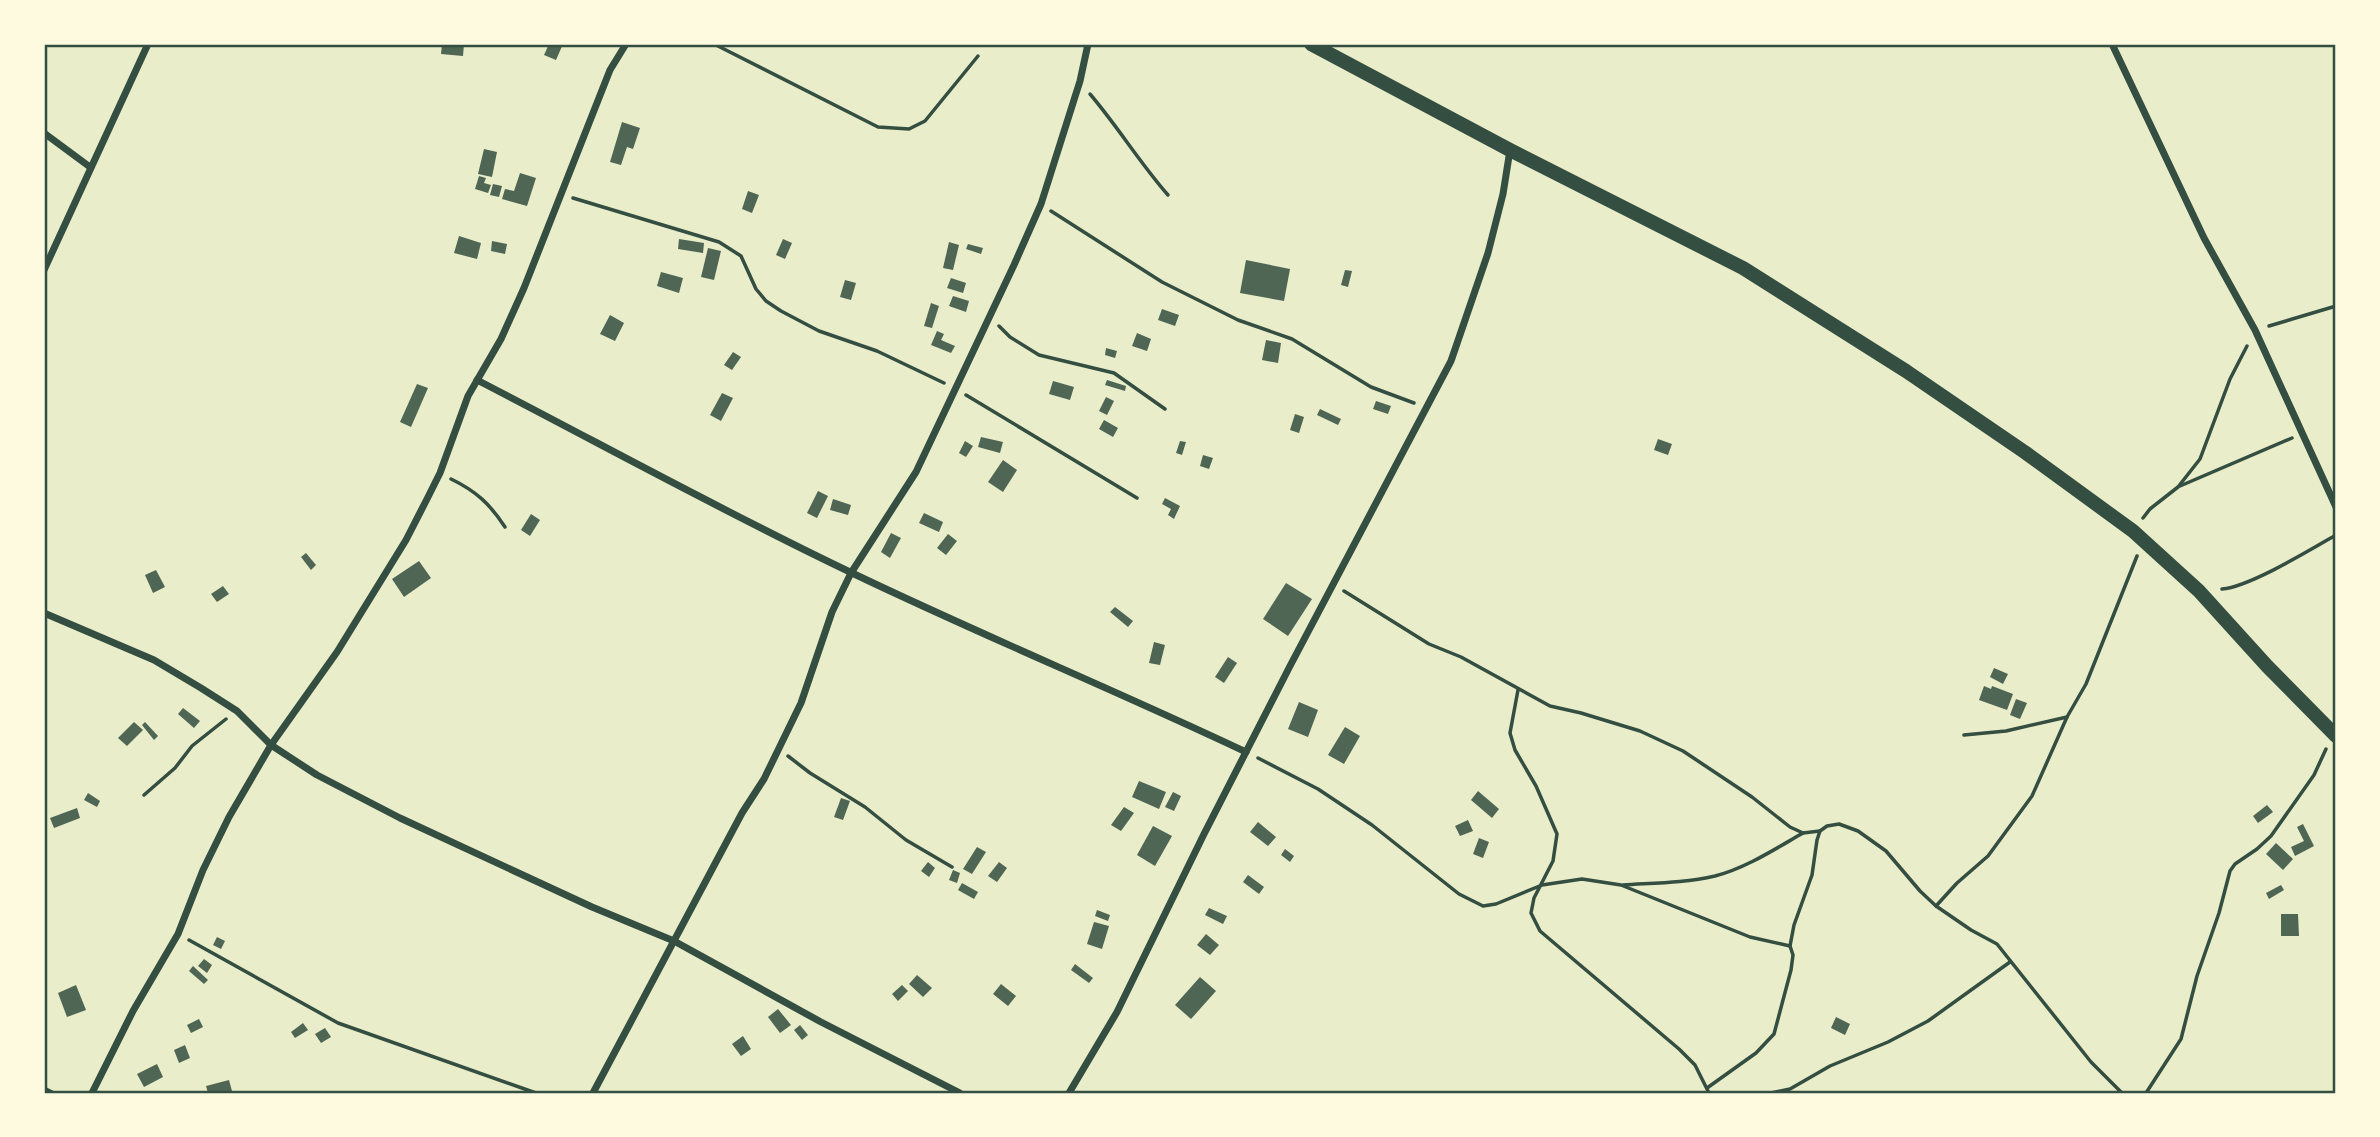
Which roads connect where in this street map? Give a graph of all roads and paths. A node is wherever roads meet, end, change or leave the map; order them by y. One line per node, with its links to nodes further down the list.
1 (149, 44): 11 (street)
2 (626, 44): 12 (street)
3 (714, 44): 7 (path)
4 (1088, 44): 8 (street)
5 (1311, 44): 10 (main road)
6 (2112, 44): 18 (street)
7 (978, 56)
8 (1080, 81): 13 (path); 14 (street)
9 (44, 133): 11 (street)
10 (1510, 150): 21 (street); 30 (main road)
11 (90, 167): 15 (street)
12 (561, 194): 19 (street); 20 (path)
13 (1168, 195)
14 (1041, 204): 17 (street); 21 (path)
15 (44, 270)
16 (2336, 306): 18 (path)
17 (989, 318): 20 (street); 22 (path)
18 (2255, 330): 23 (street); 25 (path)
19 (477, 380): 24 (street); 31 (street)
20 (956, 389): 26 (path); 31 (street)
21 (1427, 408): 32 (street)
22 (1165, 409)
23 (2302, 434): 25 (path); 27 (street)
24 (440, 473): 28 (path); 40 (street)
25 (2178, 487): 30 (path)
26 (1137, 498)
27 (2336, 507)
28 (505, 527)
29 (2336, 535): 33 (path)
30 (2138, 536): 33 (main road); 37 (path)
31 (850, 573): 41 (street); 42 (street)
32 (1333, 584): 35 (path); 42 (street)
33 (2199, 591): 38 (main road)
34 (44, 613): 36 (street)
35 (1518, 690): 45 (path); 47 (path)
36 (237, 711): 40 (street); 43 (path)
37 (2067, 717): 39 (path); 49 (path)
38 (2335, 734): 65 (path)
39 (1964, 735)
40 (271, 745): 50 (street); 51 (street)
41 (778, 748): 46 (path); 51 (street)
42 (1246, 752): 47 (path); 61 (street)
43 (144, 795)
44 (1820, 831): 45 (path); 49 (path); 52 (path)
45 (1802, 833): 48 (path)
46 (952, 867)
47 (1542, 885): 48 (path); 55 (path)
48 (1621, 885): 52 (path)
49 (1936, 906): 53 (path)
50 (178, 934): 57 (street); 58 (path)
51 (674, 942): 59 (street); 60 (street)
52 (1790, 946): 55 (path)
53 (2010, 962): 63 (path); 64 (path)
54 (44, 1088): 56 (path)
55 (1707, 1088): 62 (path)
56 (54, 1093)
57 (92, 1093)
58 (536, 1093)
59 (593, 1093)
60 (960, 1093)
61 (1069, 1093)
62 (1709, 1093)
63 (1771, 1093)
64 (2122, 1093)
65 (2146, 1093)

